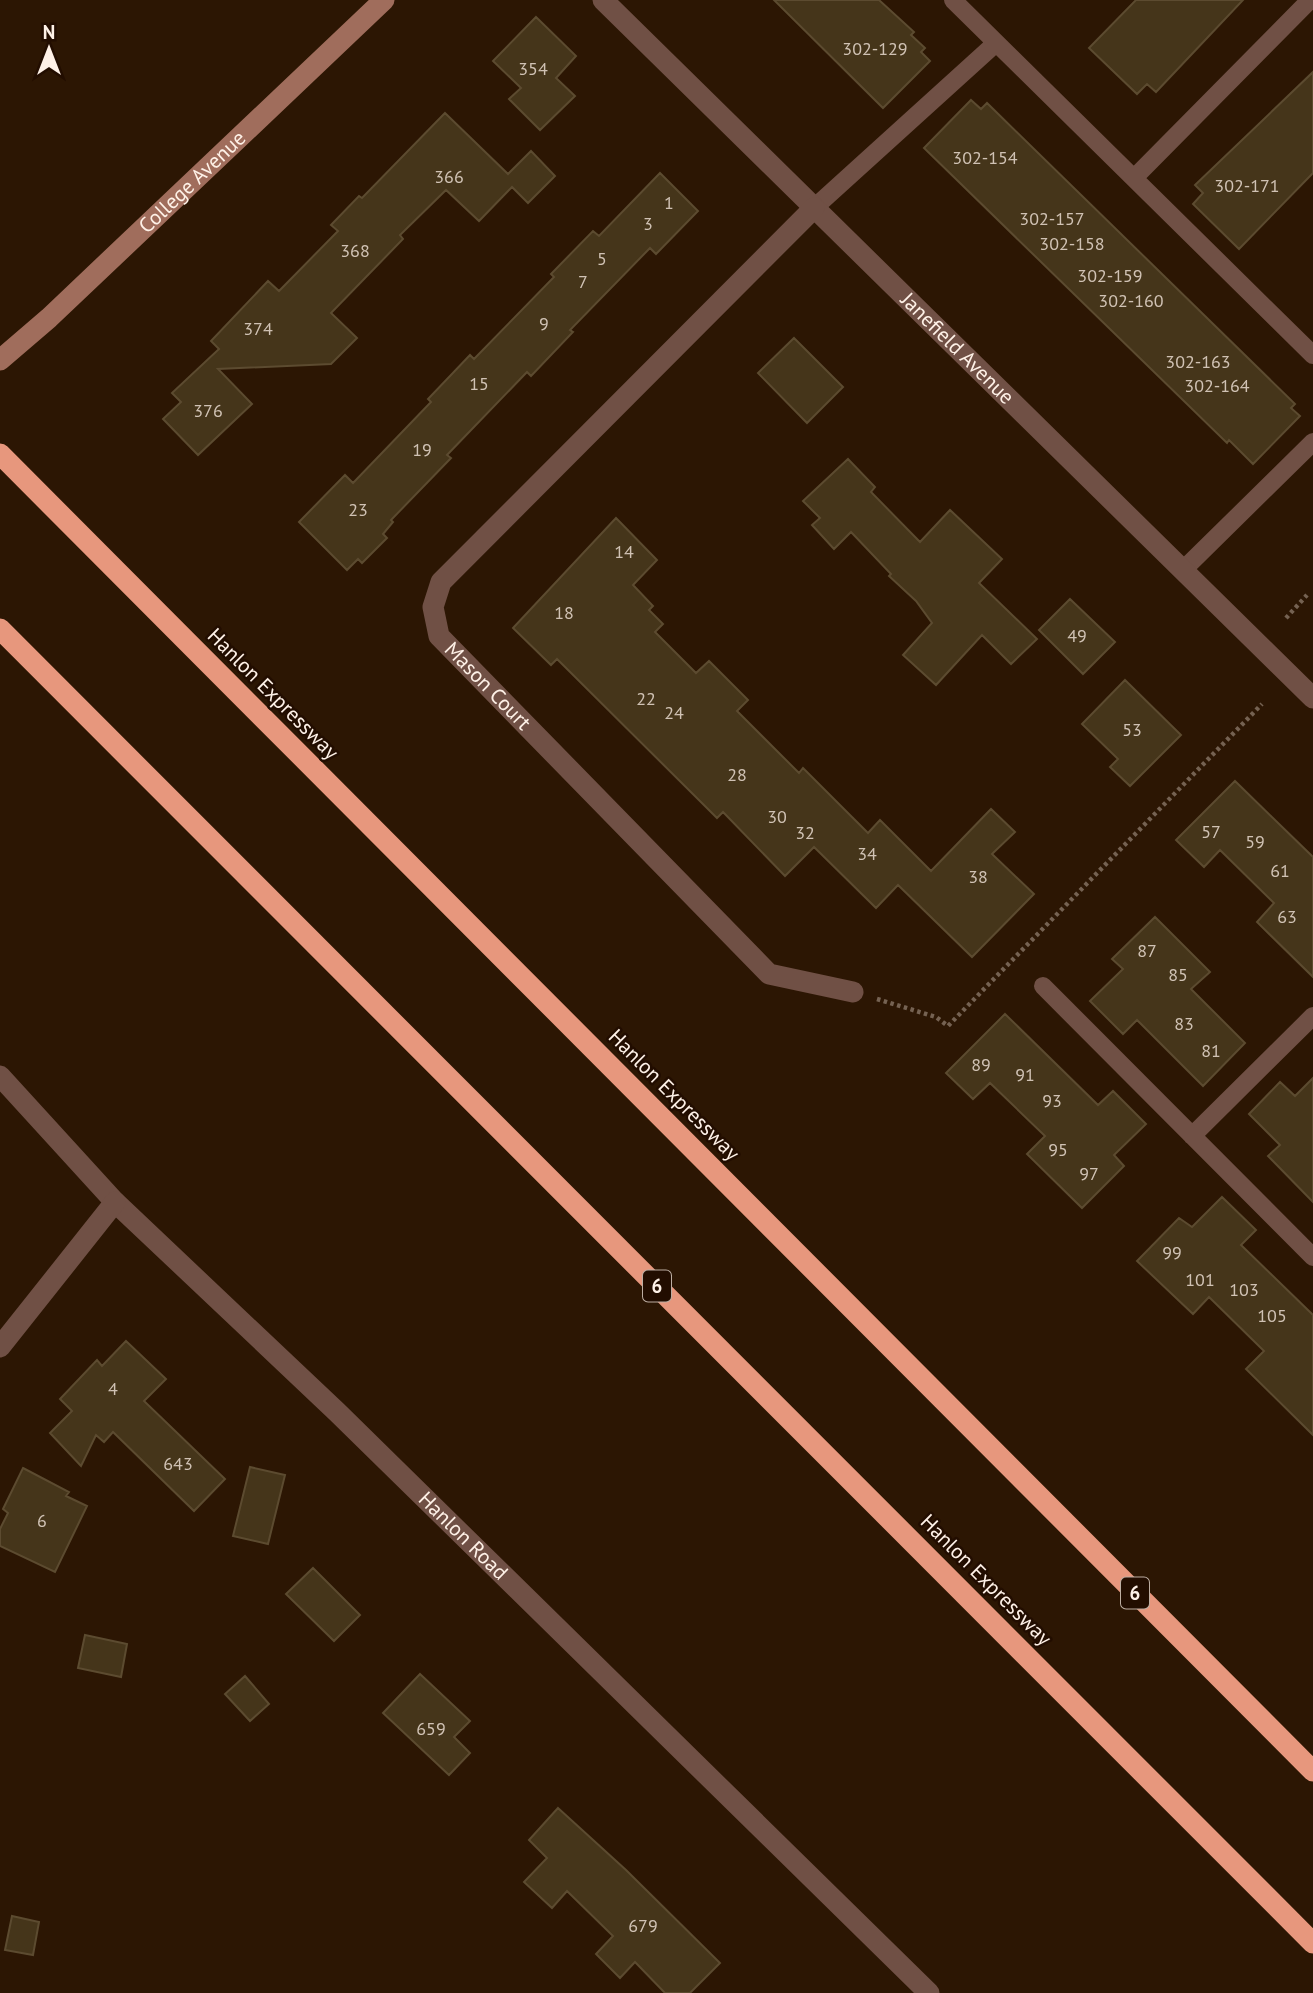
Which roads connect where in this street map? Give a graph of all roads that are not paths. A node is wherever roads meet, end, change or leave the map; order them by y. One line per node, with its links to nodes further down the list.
1 (384, 0): 9 (main road, College Avenue)
2 (603, 0): 7 (street, Janefield Avenue)
3 (953, 0): 5 (lane)
4 (1308, 9): 6 (lane)
5 (996, 43): 6 (lane); 7 (lane)
6 (1135, 177): 8 (lane)
7 (814, 208): 12 (street, Janefield Avenue); 16 (street, Mason Court)
8 (1313, 355)
9 (0, 360)
10 (1313, 442): 12 (lane)
11 (0, 454): 23 (highway, Hanlon Expressway / 6)
12 (1183, 570): 14 (street, Janefield Avenue)
13 (0, 629): 24 (highway, Hanlon Expressway / 6)
14 (1313, 698)
15 (1043, 986): 19 (lane)
16 (853, 992)
17 (1313, 1016): 19 (lane)
18 (0, 1076): 20 (street, Hanlon Road)
19 (1192, 1136): 21 (lane)
20 (115, 1202): 22 (street); 25 (street, Hanlon Road)
21 (1313, 1257)
22 (0, 1347)
23 (1313, 1771)
24 (1313, 1943)
25 (929, 1993)

